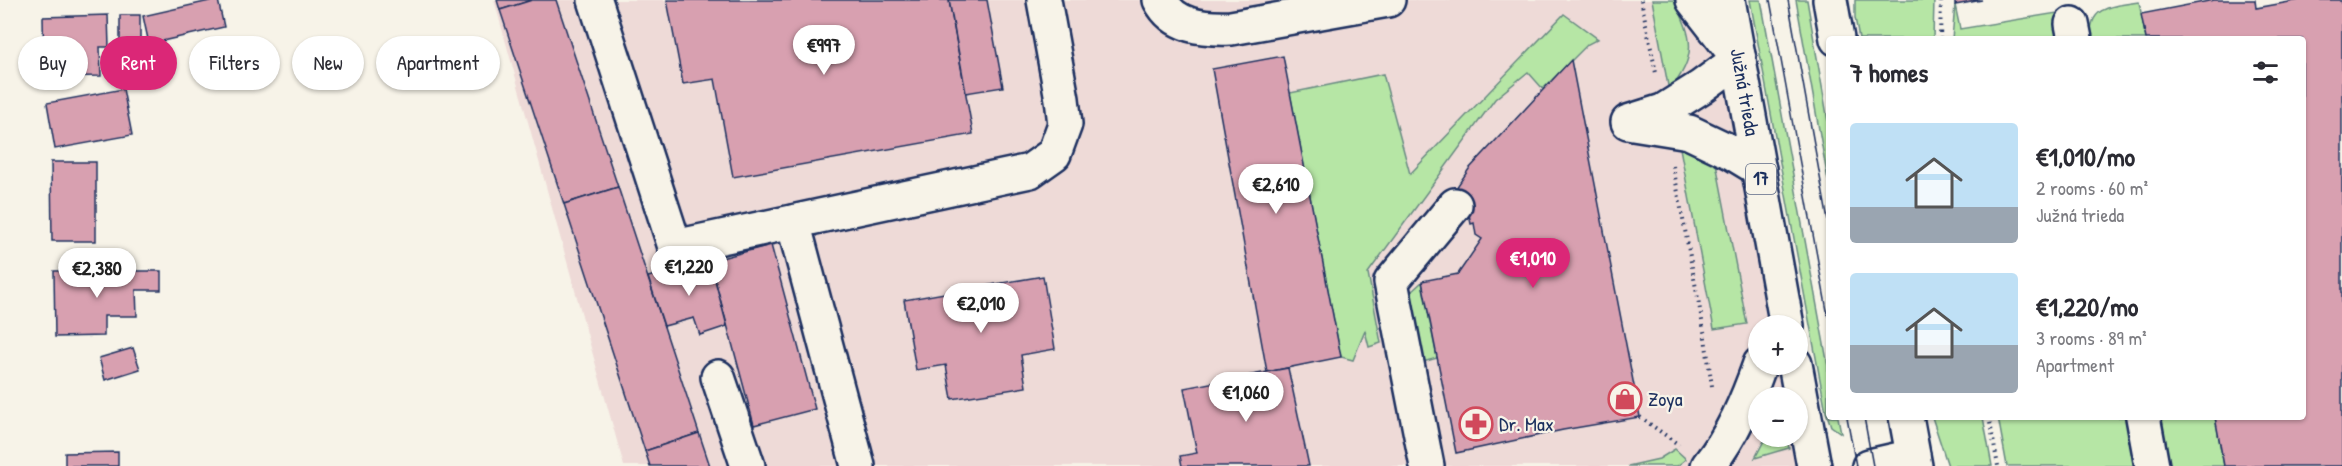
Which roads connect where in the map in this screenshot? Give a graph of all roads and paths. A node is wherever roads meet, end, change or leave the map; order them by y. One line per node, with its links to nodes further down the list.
1 (595, 0): 14 (main road)
2 (1044, 0): 14 (main road)
3 (1160, 0): 4 (main road)
4 (1388, 0)
5 (1641, 0): 11 (path)
6 (1693, 0): 10 (main road)
7 (1728, 0): 10 (main road, Južná trieda / 17)
8 (1941, 0): 9 (path)
9 (1940, 36)
10 (1739, 59): 11 (main road); 12 (main road, Južná trieda / 17)
11 (1664, 119): 12 (main road); 19 (path)
12 (1759, 169): 15 (main road, Južná trieda / 17)
13 (1455, 205): 28 (main road)
14 (793, 222): 27 (main road)
15 (1781, 315)
16 (1756, 375): 29 (main road)
17 (1797, 375): 30 (main road)
18 (718, 376): 26 (main road)
19 (1712, 387)
20 (1640, 417): 24 (path)
21 (1907, 420): 25 (main road)
22 (1990, 420): 32 (path)
23 (2144, 420): 33 (main road)
24 (1682, 447)
25 (1914, 461): 31 (main road)
26 (748, 466)
27 (858, 466)
28 (1426, 466)
29 (1708, 466)
30 (1814, 466)
31 (1869, 466)
32 (1998, 466)
33 (2152, 466)

